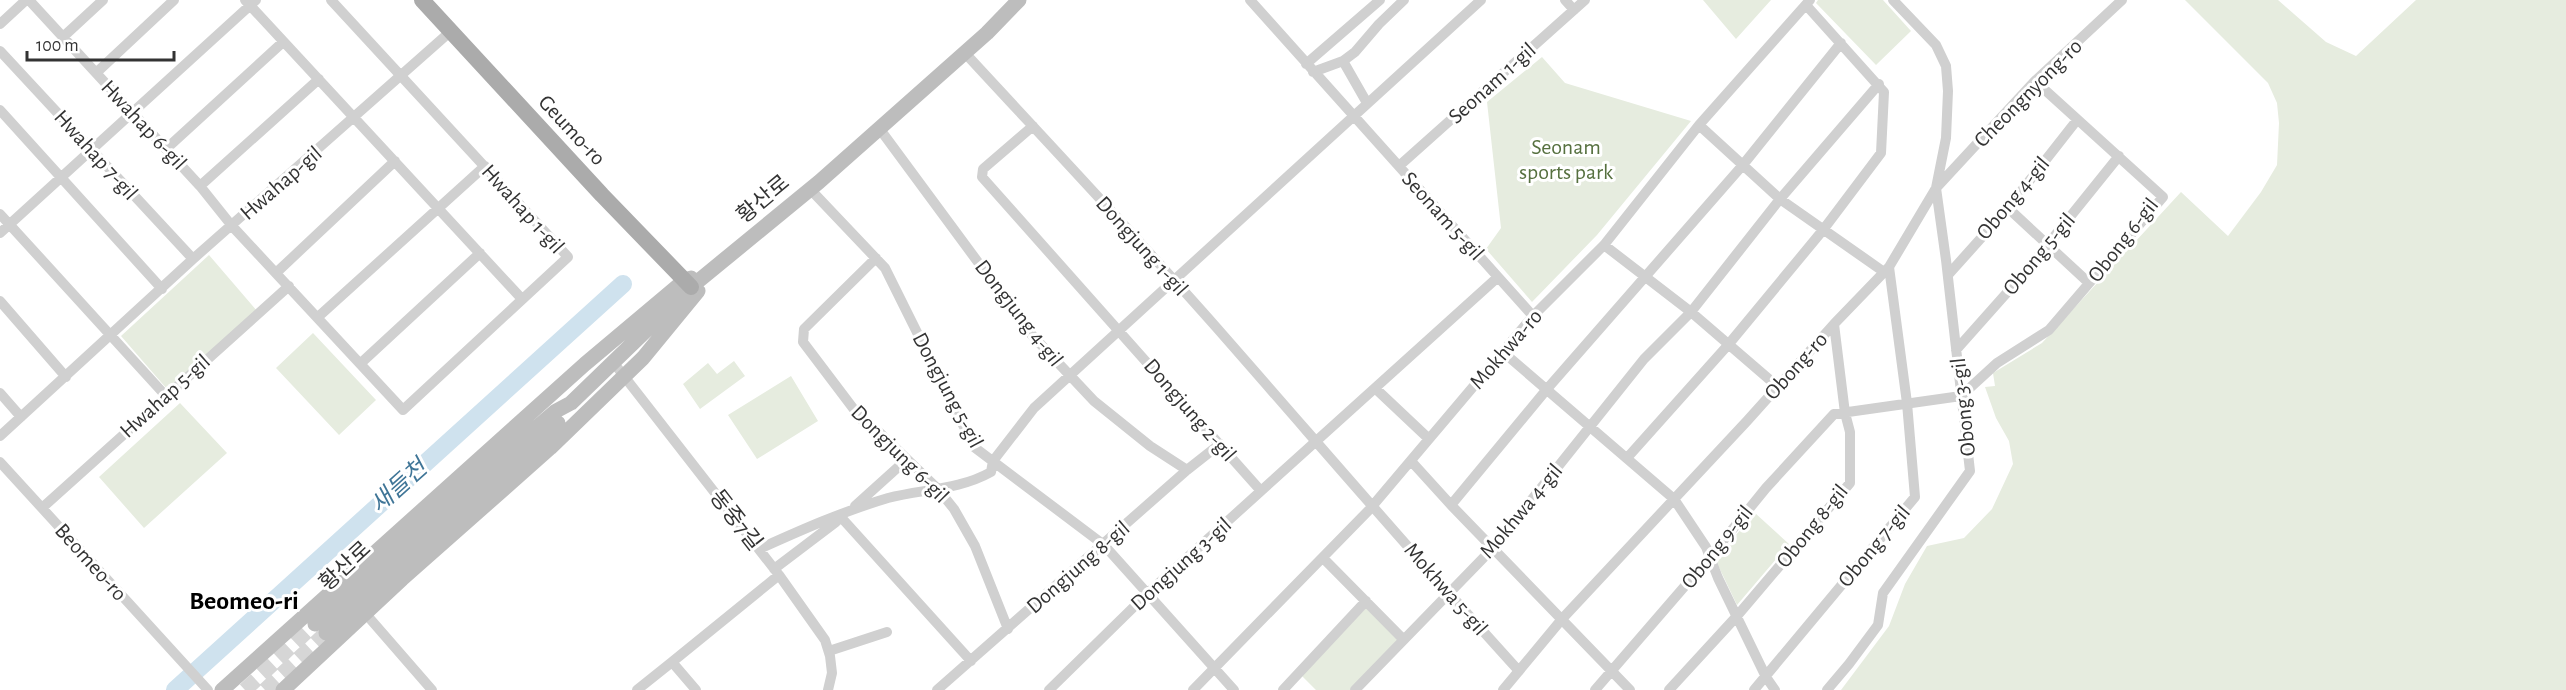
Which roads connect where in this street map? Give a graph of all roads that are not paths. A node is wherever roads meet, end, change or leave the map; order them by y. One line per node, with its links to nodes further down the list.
1 (28, 0): 18 (street); 21 (street, Hwahap 6-gil)
2 (103, 0): 21 (street)
3 (174, 0): 28 (street)
4 (331, 0): 29 (street, Hwahap 1-gil)
5 (422, 0): 20 (main road, Geumo-ro)
6 (1019, 0): 25 (main road, 황산로)
7 (1250, 0): 27 (street, Seonam 5-gil)
8 (1404, 0): 19 (street)
9 (1481, 0): 33 (street)
10 (1565, 0): 17 (street)
11 (1585, 0): 17 (street, Seonam 1-gil)
12 (1893, 0): 51 (street, Obong-ro)
13 (2122, 0): 31 (street, Cheongnyong-ro)
14 (250, 2): 22 (street); 35 (street)
15 (1376, 2): 19 (street); 27 (street)
16 (1808, 2): 23 (street); 39 (street, Mokhwa-ro)
17 (1574, 10): 47 (street, Seonam 1-gil)
18 (0, 24)
19 (1378, 24): 26 (street)
20 (451, 31): 29 (street, Hwahap-gil); 74 (main road, Geumo-ro)
21 (63, 37): 28 (street, Hwahap 6-gil)
22 (283, 42): 30 (street); 43 (street)
23 (1841, 43): 32 (street); 48 (street)
24 (0, 51): 42 (street, Hwahap 7-gil)
25 (965, 53): 40 (street, Dongjung 1-gil); 41 (main road, 황산로)
26 (1343, 61): 27 (street); 33 (street)
27 (1310, 68): 36 (street, Seonam 5-gil)
28 (96, 73): 35 (street, Hwahap 6-gil)
29 (401, 76): 37 (street, Hwahap-gil); 46 (street, Hwahap 1-gil)
30 (319, 79): 37 (street); 50 (street)
31 (2035, 81): 38 (street, Obong 6-gil); 51 (street, Cheongnyong-ro)
32 (1879, 84): 53 (street, Mokhwa 4-gil); 59 (street)
33 (1367, 103): 36 (street)
34 (0, 110): 49 (street, Hwahap 7-gil)
35 (132, 113): 42 (street); 43 (street, Hwahap 6-gil)
36 (1353, 116): 47 (street, Seonam 5-gil); 72 (street)
37 (356, 118): 45 (street); 58 (street, Hwahap-gil)
38 (2077, 120): 44 (street, Obong 6-gil); 55 (street, Obong 4-gil)
39 (1699, 125): 48 (street); 62 (street, Mokhwa-ro)
40 (1033, 126): 72 (street, Dongjung 1-gil); 83 (street, Dongjung 2-gil)
41 (879, 128): 52 (main road, 황산로); 90 (street, Dongjung 4-gil)
42 (93, 149): 49 (street); 65 (street, Hwahap 7-gil)
43 (166, 149): 50 (street, Hwahap 6-gil)
44 (2120, 156): 61 (street, Obong 5-gil); 73 (street, Obong 6-gil)
45 (395, 160): 54 (street); 67 (street)
46 (485, 166): 54 (street); 77 (street, Hwahap 1-gil)
47 (1399, 166): 70 (street, Seonam 5-gil)
48 (1742, 166): 53 (street); 71 (street)
49 (60, 178): 57 (street); 76 (street, Hwahap 7-gil)
50 (200, 186): 58 (street, Hwahap 6-gil)
51 (1936, 188): 66 (street, Obong-ro); 69 (street, Obong 3-gil)
52 (810, 189): 64 (street, Dongjung 5-gil); 68 (main road, 황산로)
53 (1780, 199): 59 (street); 79 (street, Mokhwa 4-gil)
54 (438, 207): 63 (street); 80 (street)
55 (2008, 208): 61 (street); 69 (street, Obong 4-gil)
56 (0, 214): 57 (street)
57 (9, 225): 60 (street); 84 (street)
58 (232, 226): 65 (street, Hwahap-gil); 67 (street)
59 (1823, 230): 66 (street); 85 (street)
60 (0, 233)
61 (2048, 244): 73 (street); 86 (street, Obong 5-gil)
62 (1604, 245): 71 (street); 81 (street, Mokhwa-ro)
63 (480, 253): 77 (street); 89 (street)
64 (876, 258): 108 (street, Dongjung 6-gil); 109 (street, Dongjung 5-gil)
65 (193, 260): 76 (street, Hwahap-gil)
66 (1887, 270): 82 (street, Obong-ro); 99 (street, Obong 7-gil)
67 (277, 272): 75 (street)
68 (711, 272): 74 (main road, 황산로); 91 (main road)
69 (1948, 274): 86 (street, Obong 3-gil)
70 (1498, 276): 81 (street, Seonam 5-gil); 94 (street)
71 (1646, 277): 79 (street); 95 (street)
72 (1175, 282): 83 (street); 105 (street, Dongjung 1-gil)
73 (2089, 283): 98 (street, Obong 6-gil)
74 (688, 284): 88 (main road, 황산로); 145 (main road)
75 (289, 286): 80 (street); 97 (street, Hwahap 5-gil)
76 (162, 289): 84 (street, Hwahap-gil)
77 (522, 299): 89 (street, Hwahap 1-gil)
78 (0, 301): 92 (street)
79 (1691, 312): 85 (street); 102 (street, Mokhwa 4-gil)
80 (318, 316): 89 (street)
81 (1533, 316): 87 (street, Mokhwa-ro)
82 (1834, 324): 93 (street, Obong-ro); 100 (street, Obong 8-gil)
83 (1119, 329): 90 (street); 106 (street, Dongjung 2-gil)
84 (110, 336): 92 (street, Hwahap-gil); 97 (street)
85 (1728, 345): 93 (street); 107 (street)
86 (1956, 350): 98 (street, Obong 3-gil)
87 (1503, 352): 95 (street); 104 (street, Mokhwa-ro)
88 (613, 362): 91 (street, 동중7길); 133 (main road, 황산로)
89 (360, 363)
90 (1069, 374): 109 (street); 112 (street, Dongjung 4-gil)
91 (624, 376): 123 (street, 동중7길); 130 (main road)
92 (66, 377): 101 (street, Hwahap-gil)
93 (1778, 387): 115 (street, Obong-ro)
94 (1376, 389): 104 (street); 105 (street)
95 (1547, 389): 102 (street); 117 (street)
96 (0, 393): 101 (street)
97 (165, 395): 118 (street, Hwahap 5-gil)
98 (1961, 396): 99 (street); 163 (street, Obong 3-gil)
99 (1907, 403): 100 (street); 143 (street, Obong 7-gil)
100 (1845, 413): 124 (street, Obong 9-gil); 131 (street, Obong 8-gil)
101 (21, 417): 103 (street, Hwahap-gil)
102 (1590, 426): 107 (street); 122 (street, Mokhwa 4-gil)
103 (0, 436)
104 (1429, 439): 110 (street, Mokhwa-ro)
105 (1316, 442): 114 (street, Dongjung 3-gil); 116 (street, Dongjung 1-gil)
106 (1220, 444): 112 (street, Dongjung 8-gil); 114 (street, Dongjung 2-gil)
107 (1627, 458): 115 (street)
108 (906, 460): 113 (street, Dongjung 6-gil); 119 (street)
109 (993, 461): 113 (street); 121 (street, Dongjung 5-gil)
110 (1411, 461): 116 (street, Mokhwa-ro); 117 (street)
111 (0, 462): 118 (street, Beomeo-ro)
112 (1187, 470): 121 (street, Dongjung 8-gil)
113 (938, 489): 119 (street); 134 (street, Dongjung 6-gil)
114 (1261, 491): 127 (street, Dongjung 3-gil)
115 (1674, 499): 124 (street); 132 (street, Obong-ro)
116 (1374, 505): 125 (street, Mokhwa-ro); 128 (street, Mokhwa 5-gil)
117 (1451, 505): 122 (street)
118 (42, 507): 144 (street, Beomeo-ro)
119 (851, 509): 120 (street)
120 (840, 517): 123 (street); 126 (street); 138 (street)
121 (1104, 545): 127 (street, Dongjung 5-gil); 134 (street, Dongjung 8-gil)
122 (1493, 548): 128 (street, Mokhwa 4-gil); 132 (street)
123 (759, 549): 126 (street, 동중7길)
124 (1710, 557): 131 (street); 142 (street, Obong 9-gil)
125 (1323, 558): 129 (street); 140 (street, Mokhwa-ro)
126 (777, 572): 137 (street, 동중7길); 139 (street)
127 (1148, 593): 140 (street, Dongjung 5-gil); 152 (street, Dongjung 3-gil)
128 (1447, 593): 136 (street, Mokhwa 4-gil); 141 (street, Mokhwa 5-gil)
129 (1366, 601): 136 (street); 155 (street)
130 (365, 613): 146 (main road); 147 (street)
131 (1737, 616): 143 (street); 160 (street, Obong 8-gil)
132 (1562, 619): 141 (street, Obong-ro); 142 (street)
133 (321, 629)
134 (1008, 629): 138 (street, Dongjung 8-gil)
135 (887, 632): 137 (street)
136 (1403, 639): 156 (street, Mokhwa 4-gil)
137 (829, 651): 150 (street, 동중7길)
138 (971, 661): 151 (street, Dongjung 8-gil)
139 (672, 662): 148 (street); 149 (street)
140 (1214, 669): 153 (street, Mokhwa-ro); 154 (street, Dongjung 5-gil)
141 (1519, 671): 157 (street, Obong-ro)
142 (1613, 671): 158 (street, Obong 9-gil); 159 (street)
143 (1766, 677): 161 (street, Obong 7-gil); 162 (street)
144 (207, 689)
145 (222, 690)
146 (284, 690)
147 (432, 690)
148 (637, 690)
149 (696, 690)
150 (828, 690)
151 (937, 690)
152 (1049, 690)
153 (1193, 690)
154 (1234, 690)
155 (1282, 690)
156 (1355, 690)
157 (1503, 690)
158 (1595, 690)
159 (1630, 690)
160 (1669, 690)
161 (1754, 690)
162 (1775, 690)
163 (1827, 690)

